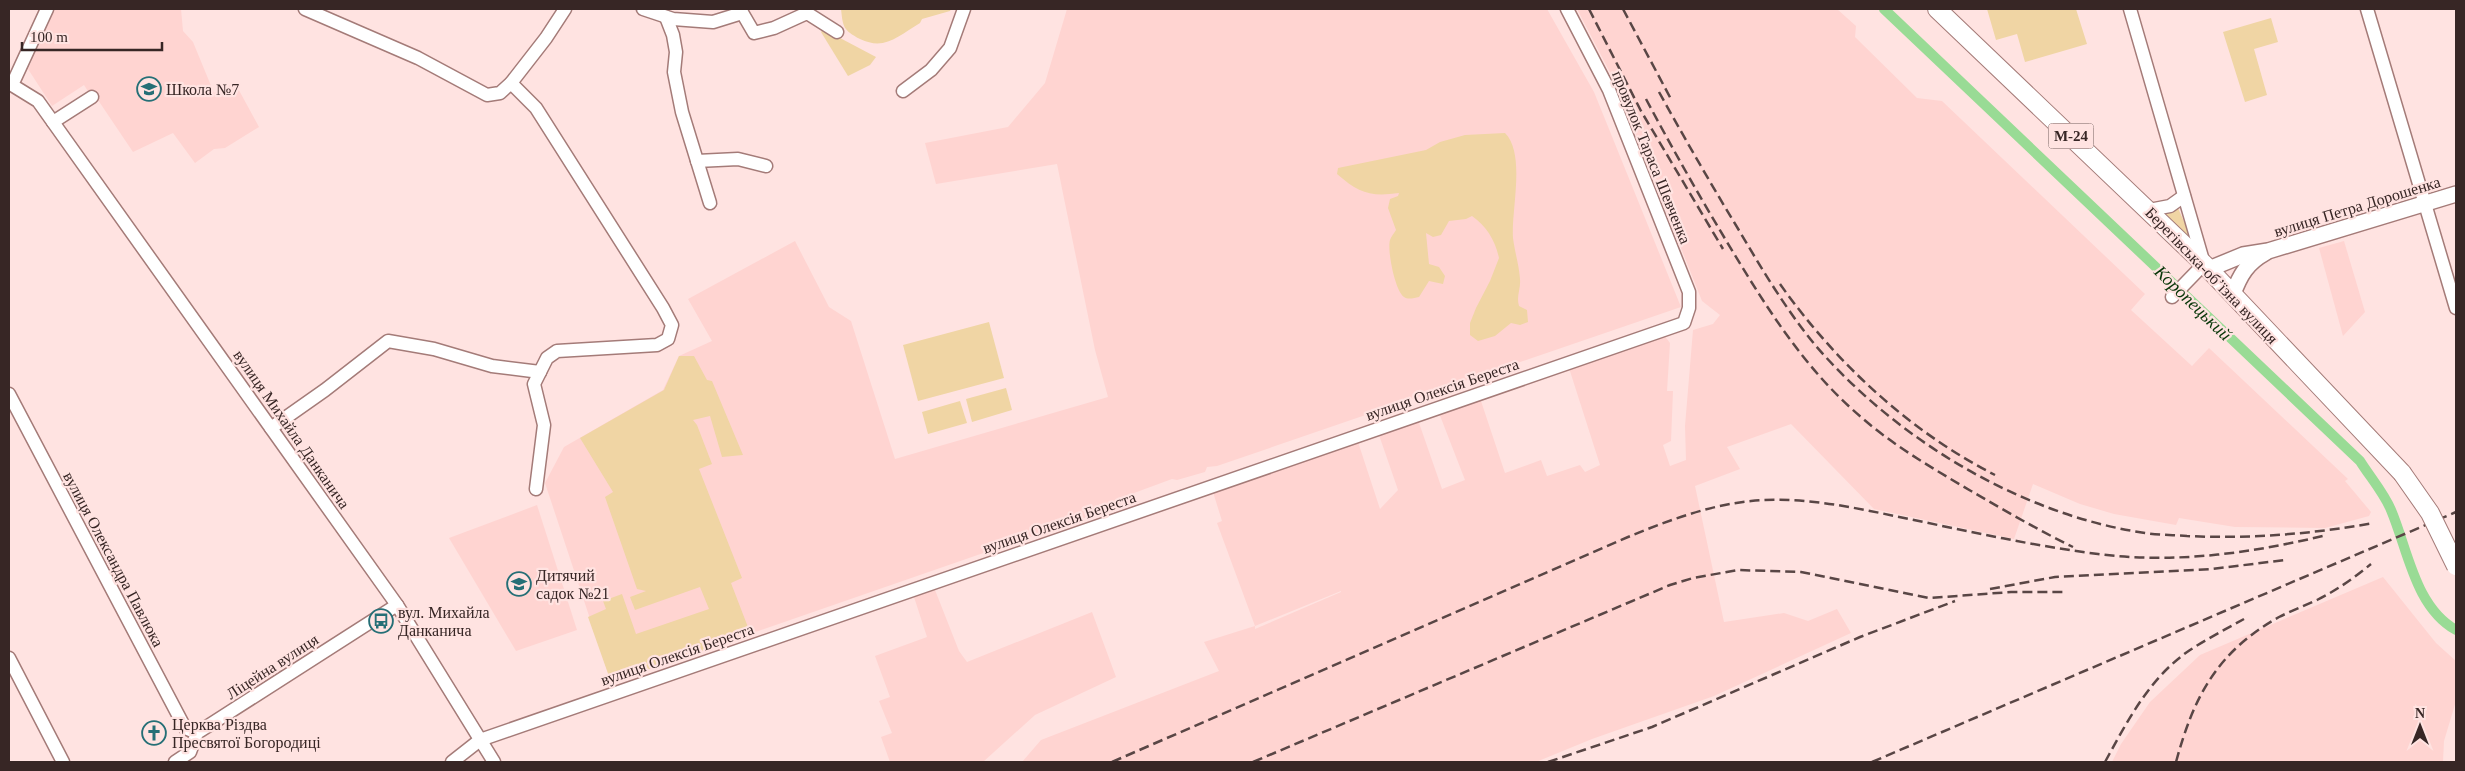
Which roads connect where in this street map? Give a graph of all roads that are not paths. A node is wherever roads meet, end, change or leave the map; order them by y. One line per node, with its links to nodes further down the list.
1 (47, 9): 14 (street)
2 (305, 9): 13 (street)
3 (565, 9): 13 (street)
4 (643, 9): 11 (street)
5 (964, 9): 15 (street)
6 (1567, 9): 30 (street, провулок Тараса Шевченка)
7 (1937, 9): 24 (highway, Берегівська-обʼїзна вулиця / М-24)
8 (2130, 9): 21 (street)
9 (2367, 9): 23 (street)
10 (741, 11): 11 (street); 12 (street)
11 (666, 17): 18 (street)
12 (837, 32)
13 (511, 83): 31 (street)
14 (10, 88): 17 (street, вулиця Михайла Данканича)
15 (903, 90)
16 (92, 97): 17 (street)
17 (53, 122): 33 (street, вулиця Михайла Данканича)
18 (697, 162): 19 (street); 22 (street)
19 (766, 166)
20 (2456, 194): 23 (main road, вулиця Петра Дорошенка)
21 (2184, 196): 24 (street); 26 (street)
22 (710, 202)
23 (2424, 204): 25 (main road, вулиця Петра Дорошенка); 29 (street)
24 (2149, 210): 26 (highway, Берегівська-обʼїзна вулиця / М-24)
25 (2268, 251): 26 (main road, вулиця Петра Дорошенка); 27 (main road, вулиця Петра Дорошенка)
26 (2206, 266): 27 (highway, Берегівська-обʼїзна вулиця / М-24); 28 (street, вулиця Петра Дорошенка)
27 (2233, 294): 35 (highway, Берегівська-обʼїзна вулиця / М-24, bridge)
28 (2173, 295)
29 (2456, 308)
30 (1684, 323): 39 (street, вулиця Олексія Береста)
31 (540, 372): 33 (street); 34 (street)
32 (9, 394): 38 (street, вулиця Олександра Павлюка)
33 (271, 428): 36 (street, вулиця Михайла Данканича)
34 (536, 489)
35 (2456, 566)
36 (397, 605): 38 (street, Ліцейна вулиця); 39 (street, вулиця Михайла Данканича)
37 (9, 658): 40 (street)
38 (197, 733): 41 (street)
39 (480, 740): 42 (street, вулиця Олексія Береста); 43 (street, вулиця Михайла Данканича)
40 (63, 762)
41 (175, 762)
42 (452, 762)
43 (494, 762)

